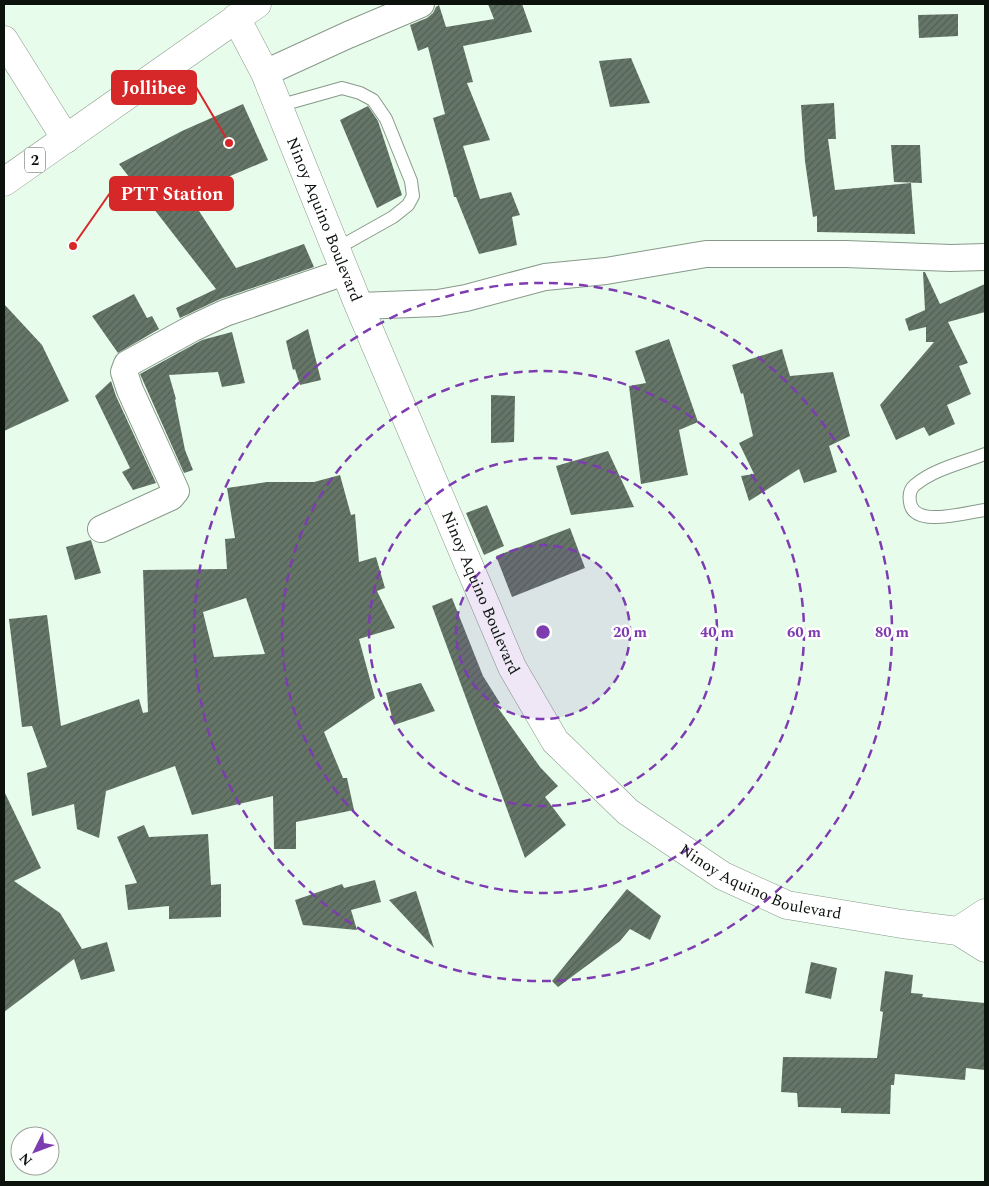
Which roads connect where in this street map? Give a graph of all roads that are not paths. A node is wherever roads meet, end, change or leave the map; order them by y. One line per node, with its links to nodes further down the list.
1 (421, 4): 4 (street)
2 (246, 11): 4 (main road, Ninoy Aquino Boulevard); 6 (main road, 2)
3 (4, 40): 6 (main road)
4 (265, 73): 5 (main road, Ninoy Aquino Boulevard)
5 (278, 106): 9 (main road, Ninoy Aquino Boulevard); 9 (lane)
6 (66, 139): 7 (main road, 2)
7 (4, 182)
8 (985, 256): 10 (street)
9 (340, 261): 10 (main road, Ninoy Aquino Boulevard); 13 (street)
10 (359, 306): 15 (main road, Ninoy Aquino Boulevard)
11 (985, 454): 12 (lane)
12 (985, 510)
13 (101, 529)
14 (985, 913): 15 (main road)
15 (958, 931): 16 (main road, Ninoy Aquino Boulevard)
16 (985, 948)

